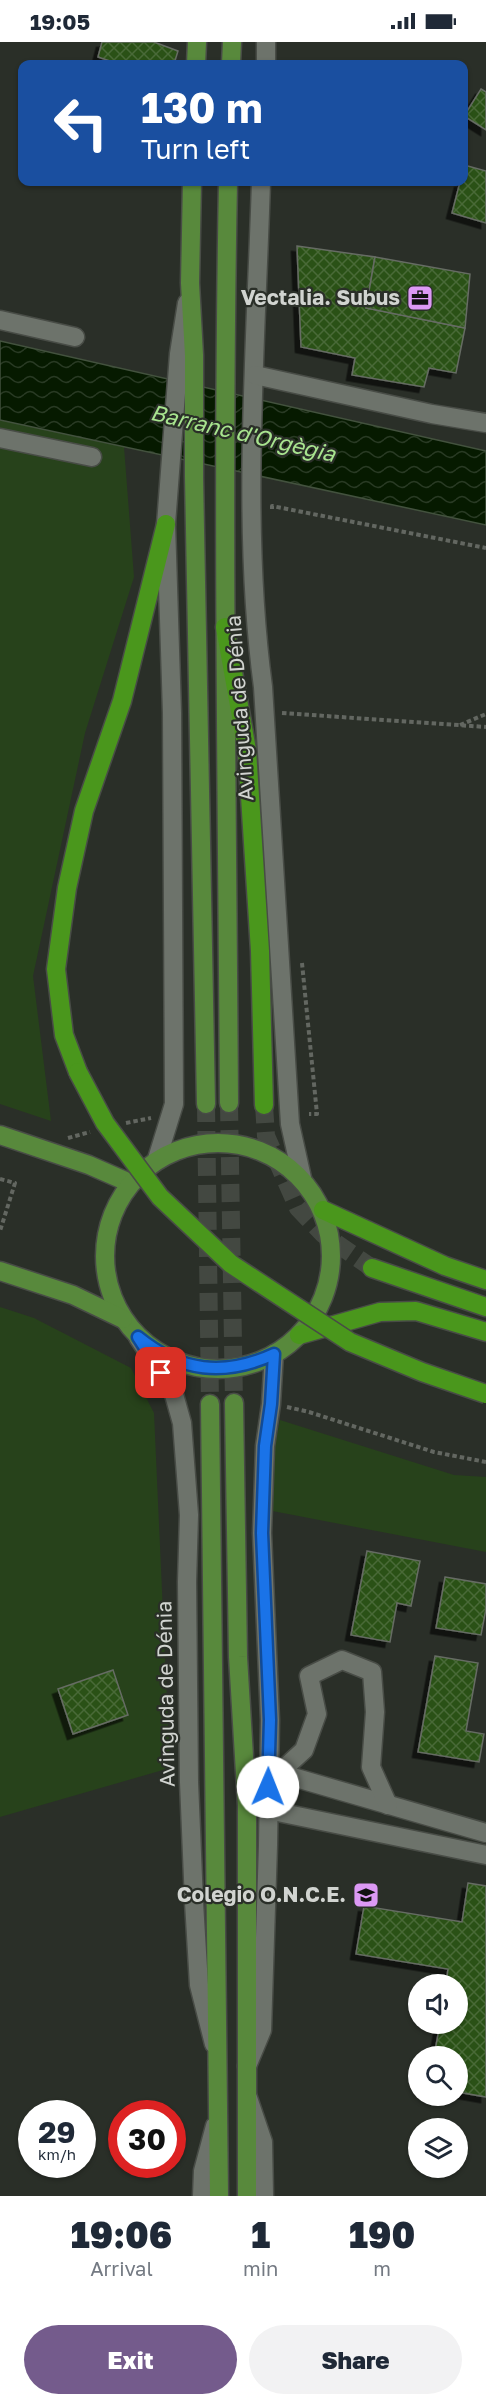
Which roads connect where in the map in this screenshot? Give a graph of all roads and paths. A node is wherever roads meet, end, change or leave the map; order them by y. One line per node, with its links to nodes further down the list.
1 (197, 42): 4 (main road)
2 (232, 42): 5 (main road)
3 (266, 42): 6 (street)
4 (196, 60)
5 (231, 60)
6 (266, 60)
7 (192, 186): 14 (main road, Avinguda de Dénia)
8 (228, 186): 20 (main road, Avinguda de Dénia)
9 (250, 186): 11 (street, Avinguda de Dénia)
10 (261, 186): 11 (street, Avinguda de Dénia)
11 (260, 233): 15 (street, Avinguda de Dénia)
12 (0, 320): 13 (street)
13 (75, 337)
14 (187, 355): 19 (street); 26 (main road, Avinguda de Dénia)
15 (255, 375): 16 (street); 30 (street, Avinguda de Dénia)
16 (486, 423)
17 (0, 438): 18 (street)
18 (92, 458)
19 (166, 524): 29 (street); 44 (highway, bridge)
20 (225, 627): 25 (main road, Avinguda de Dénia); 27 (highway)
21 (278, 712): 23 (path)
22 (486, 714): 23 (path)
23 (460, 725): 24 (path)
24 (486, 727)
25 (230, 1103)
26 (206, 1104)
27 (264, 1105)
28 (0, 1135): 32 (main road)
29 (157, 1160): 30 (main road); 32 (main road)
30 (302, 1178): 33 (main road)
31 (0, 1179): 34 (path)
32 (130, 1183): 39 (main road)
33 (322, 1210): 37 (highway); 41 (main road)
34 (0, 1231)
35 (372, 1268): 38 (highway)
36 (0, 1271): 39 (main road)
37 (486, 1280)
38 (486, 1306)
39 (123, 1319): 42 (main road)
40 (486, 1332): 41 (highway)
41 (299, 1335): 43 (main road)
42 (138, 1337): 43 (main road); 54 (street, Avinguda de Dénia)
43 (274, 1354): 47 (street)
44 (486, 1394)
45 (234, 1403): 55 (main road)
46 (210, 1404): 54 (main road, Avinguda de Dénia)
47 (271, 1404): 48 (path); 49 (street)
48 (486, 1462)
49 (274, 1768): 50 (street); 50 (street); 51 (street)
50 (388, 1805): 52 (street)
51 (268, 1810): 53 (street); 55 (street)
52 (486, 1833)
53 (486, 1855)
54 (218, 2060): 57 (main road, Avinguda de Dénia)
55 (246, 2068): 56 (main road)
56 (246, 2091): 60 (main road); 61 (street)
57 (218, 2116): 58 (street, Avinguda de Dénia); 59 (main road, Avinguda de Dénia)
58 (202, 2196)
59 (219, 2196)
60 (247, 2196)
61 (264, 2196)

